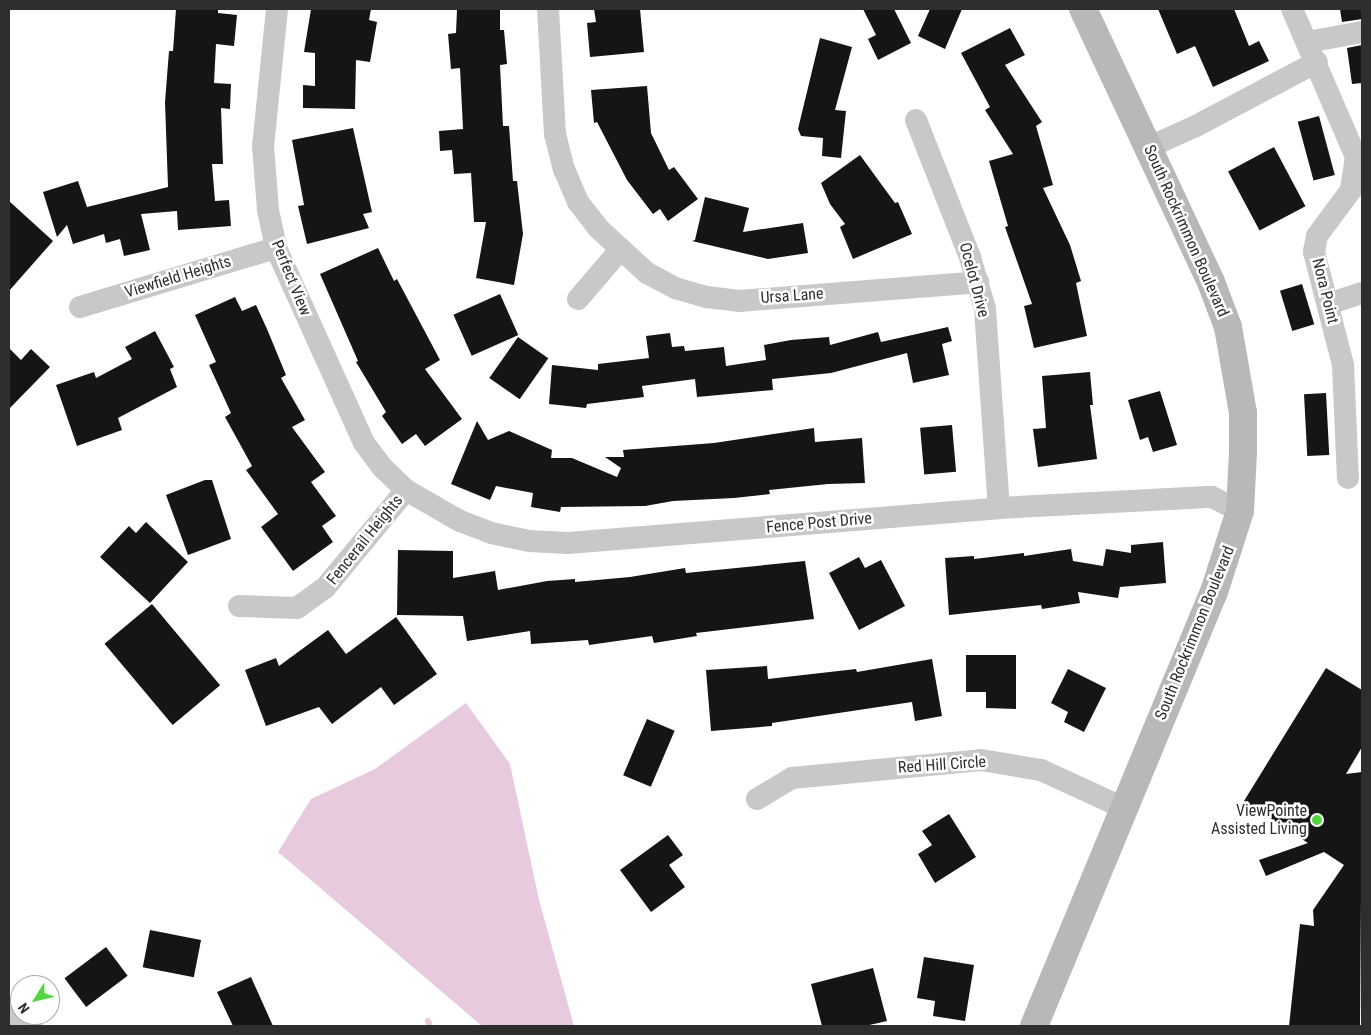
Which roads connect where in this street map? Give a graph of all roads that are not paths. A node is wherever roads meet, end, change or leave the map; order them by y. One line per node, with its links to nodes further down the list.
1 (277, 9): 9 (street, Perfect View)
2 (548, 9): 10 (street, Ursa Lane)
3 (1083, 9): 8 (main road, South Rockrimmon Boulevard)
4 (1292, 9): 6 (street, Nora Point)
5 (1362, 32): 6 (street)
6 (1312, 52): 8 (street); 14 (street, Nora Point)
7 (916, 120): 11 (street, Ocelot Drive)
8 (1149, 147): 19 (main road, South Rockrimmon Boulevard)
9 (276, 248): 15 (street, Viewfield Heights); 17 (street, Perfect View)
10 (620, 250): 11 (street, Ursa Lane); 13 (street)
11 (978, 282): 18 (street, Ocelot Drive)
12 (1362, 293): 14 (street)
13 (578, 299)
14 (1328, 304): 16 (street, Nora Point)
15 (80, 308)
16 (1348, 478)
17 (406, 490): 18 (street, Fence Post Drive); 20 (street, Fencerail Heights)
18 (999, 508): 19 (street, Fence Post Drive)
19 (1240, 511): 22 (main road, South Rockrimmon Boulevard)
20 (239, 606)
21 (757, 799): 22 (street, Red Hill Circle)
22 (1124, 808): 25 (main road, South Rockrimmon Boulevard)
23 (9, 1016): 24 (street)
24 (32, 1026)
25 (1034, 1026)

